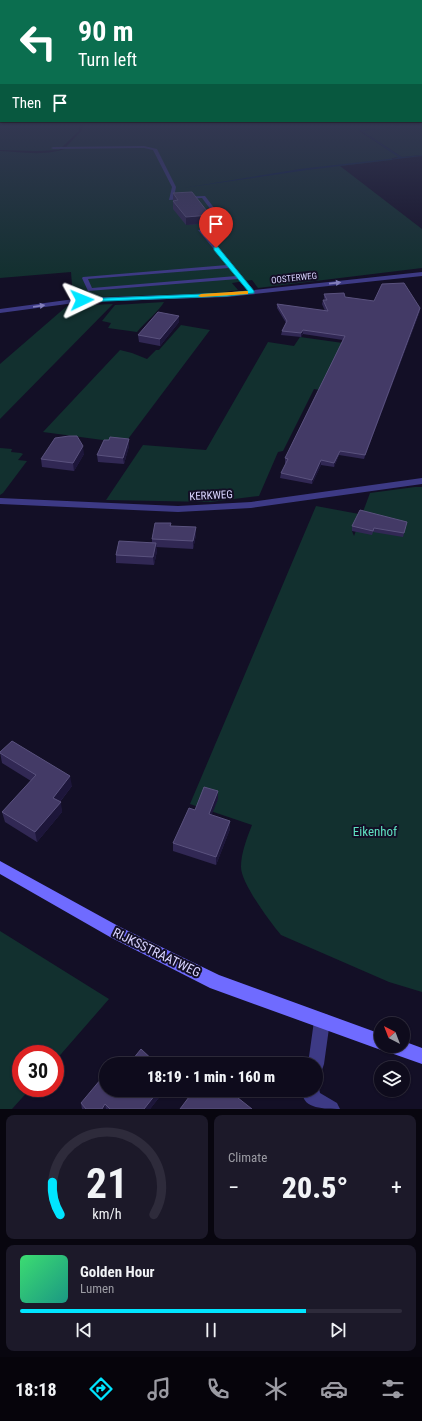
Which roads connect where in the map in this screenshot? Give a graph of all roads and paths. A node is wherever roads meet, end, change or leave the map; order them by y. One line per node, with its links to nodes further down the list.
1 (168, 175): 2 (lane)
2 (231, 266): 4 (lane); 4 (lane)
3 (422, 274): 5 (street, OOSTERWEG, one-way to 3)
4 (239, 277): 5 (lane)
5 (252, 292): 6 (street, OOSTERWEG, one-way to 5)
6 (0, 311)
7 (422, 481): 8 (street, KERKWEG)
8 (0, 501)
9 (0, 866): 10 (main road, RIJKSSTRAATWEG)
10 (322, 1021): 11 (main road, RIJKSSTRAATWEG); 14 (street)
11 (374, 1040)
12 (410, 1052): 13 (main road)
13 (422, 1056)
14 (317, 1057)
15 (312, 1097): 16 (street)
16 (330, 1109)

